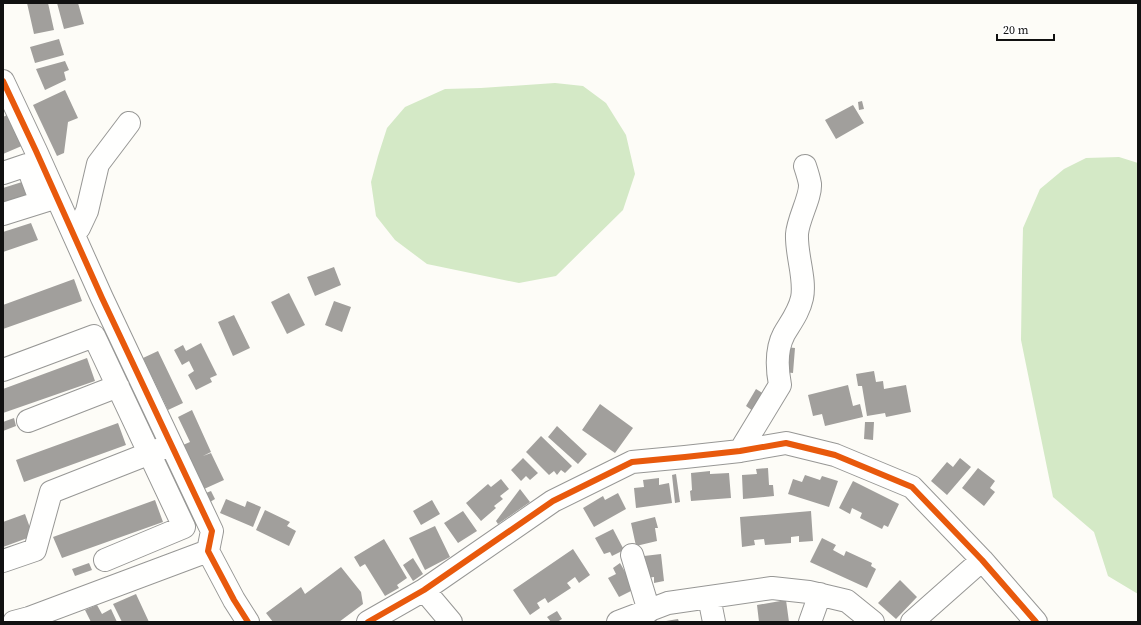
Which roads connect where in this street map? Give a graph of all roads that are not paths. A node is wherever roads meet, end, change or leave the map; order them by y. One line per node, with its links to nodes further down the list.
1 (3, 81): 5 (street)
2 (129, 123): 7 (street)
3 (805, 166): 12 (street)
4 (3, 173): 5 (street)
5 (49, 200): 6 (street); 7 (street)
6 (3, 214)
7 (73, 233): 11 (street)
8 (3, 370): 9 (street)
9 (118, 386): 10 (street); 13 (street)
10 (28, 421)
11 (172, 444): 13 (street); 14 (street)
12 (740, 450): 17 (street); 19 (street)
13 (150, 453): 16 (street); 18 (street)
14 (208, 551): 23 (street); 24 (street)
15 (632, 555): 22 (street)
16 (104, 560)
17 (982, 560): 31 (street); 32 (street)
18 (3, 561)
19 (424, 590): 25 (street); 26 (street)
20 (820, 594): 21 (street); 29 (street); 30 (street)
21 (709, 597): 22 (street); 28 (street)
22 (649, 611): 27 (street)
23 (26, 621)
24 (248, 622)
25 (368, 622)
26 (451, 622)
27 (618, 622)
28 (714, 622)
29 (810, 622)
30 (873, 622)
31 (912, 622)
32 (1035, 622)

